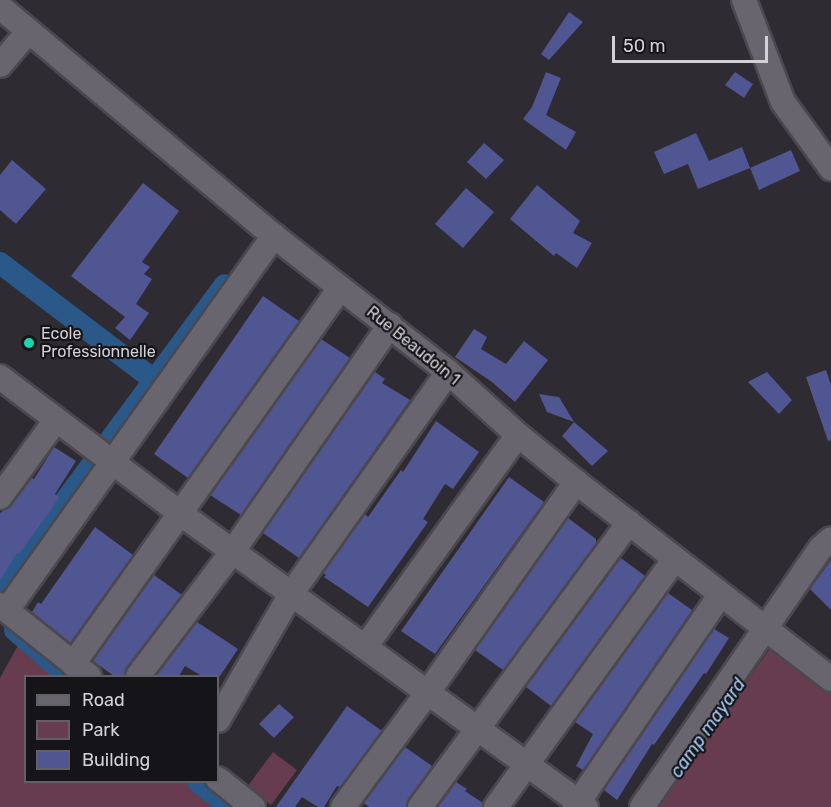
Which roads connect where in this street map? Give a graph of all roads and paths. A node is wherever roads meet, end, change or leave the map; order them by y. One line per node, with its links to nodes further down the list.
1 (744, 0): 5 (street)
2 (0, 7): 3 (street, Rue Beaudoin 1)
3 (28, 32): 4 (street); 6 (street, Rue Beaudoin 1)
4 (0, 65)
5 (831, 168)
6 (274, 236): 7 (street, Rue Beaudoin 1); 13 (street)
7 (340, 288): 8 (street, Rue Beaudoin 1); 16 (street)
8 (390, 325): 9 (street, Rue Beaudoin 1); 19 (street)
9 (448, 372): 12 (street, Rue Beaudoin 1); 21 (street)
10 (0, 377): 11 (street)
11 (56, 420): 13 (street); 15 (street)
12 (518, 435): 14 (street, Rue Beaudoin 1); 25 (street)
13 (105, 457): 16 (street); 23 (street)
14 (576, 482): 17 (street, Rue Beaudoin 1); 29 (street)
15 (0, 497)
16 (181, 514): 19 (street); 26 (street)
17 (629, 523): 20 (street, Rue Beaudoin 1); 31 (street)
18 (831, 539): 24 (street)
19 (233, 551): 21 (street); 27 (street)
20 (675, 559): 22 (street, Rue Beaudoin 1); 32 (street)
21 (291, 594): 25 (street); 30 (street)
22 (720, 595): 24 (street, Rue Beaudoin 1); 34 (street)
23 (2, 607): 26 (street)
24 (765, 630): 28 (street, Rue Beaudoin 1); 39 (street)
25 (365, 646): 29 (street)
26 (81, 670)
27 (139, 675)
28 (831, 679)
29 (428, 692): 31 (street); 36 (street)
30 (219, 718)
31 (479, 728): 32 (street); 37 (street)
32 (527, 764): 34 (street); 38 (street)
33 (219, 780): 35 (street)
34 (580, 805)
35 (253, 807)
36 (343, 807)
37 (420, 807)
38 (496, 807)
39 (642, 807)

